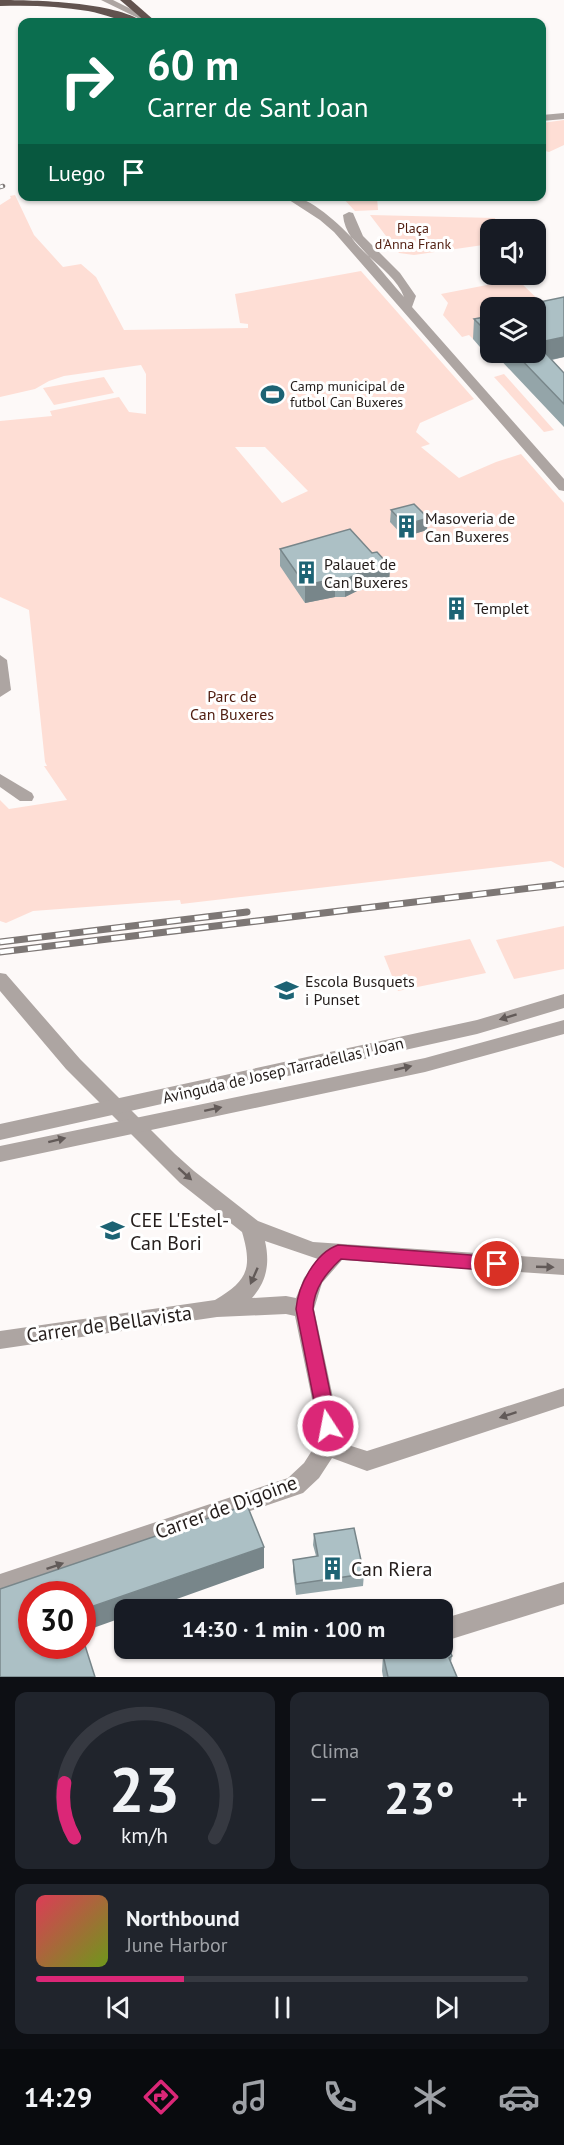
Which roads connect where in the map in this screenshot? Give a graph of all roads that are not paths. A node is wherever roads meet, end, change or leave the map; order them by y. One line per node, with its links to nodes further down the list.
1 (106, 0): 5 (street)
2 (125, 0): 6 (highway)
3 (0, 3): 4 (highway)
4 (125, 18)
5 (143, 18)
6 (146, 18)
7 (564, 116): 8 (street)
8 (546, 118)
9 (296, 201): 10 (street)
10 (335, 226): 11 (street); 11 (street)
11 (406, 308): 12 (street)
12 (564, 487)
13 (0, 660): 14 (street)
14 (2, 691)
15 (0, 778): 16 (street)
16 (26, 797)
17 (0, 979): 20 (street)
18 (564, 1001): 20 (street, Avinguda de Josep Tarradellas i Joan, one-way to 20)
19 (564, 1027): 21 (street, Avinguda de Josep Tarradellas i Joan, one-way to 19)
20 (118, 1106): 21 (street); 22 (street, Avinguda de Josep Tarradellas i Joan)
21 (135, 1125): 23 (street, Avinguda de Josep Tarradellas i Joan, one-way to 21); 24 (street, one-way to 24)
22 (0, 1132)
23 (0, 1154)
24 (251, 1227): 25 (street); 27 (street, Carrer de Bellavista, one-way to 27)
25 (338, 1252): 26 (street, one-way to 26); 28 (street)
26 (564, 1267)
27 (218, 1308): 28 (street, Carrer de Bellavista); 29 (street, Carrer de Bellavista)
28 (304, 1309): 31 (street)
29 (0, 1340)
30 (564, 1397): 31 (street, one-way to 31)
31 (331, 1439): 32 (street, Carrer de Digoine, one-way to 31)
32 (0, 1585)
33 (564, 1593): 34 (street)
34 (453, 1628)

